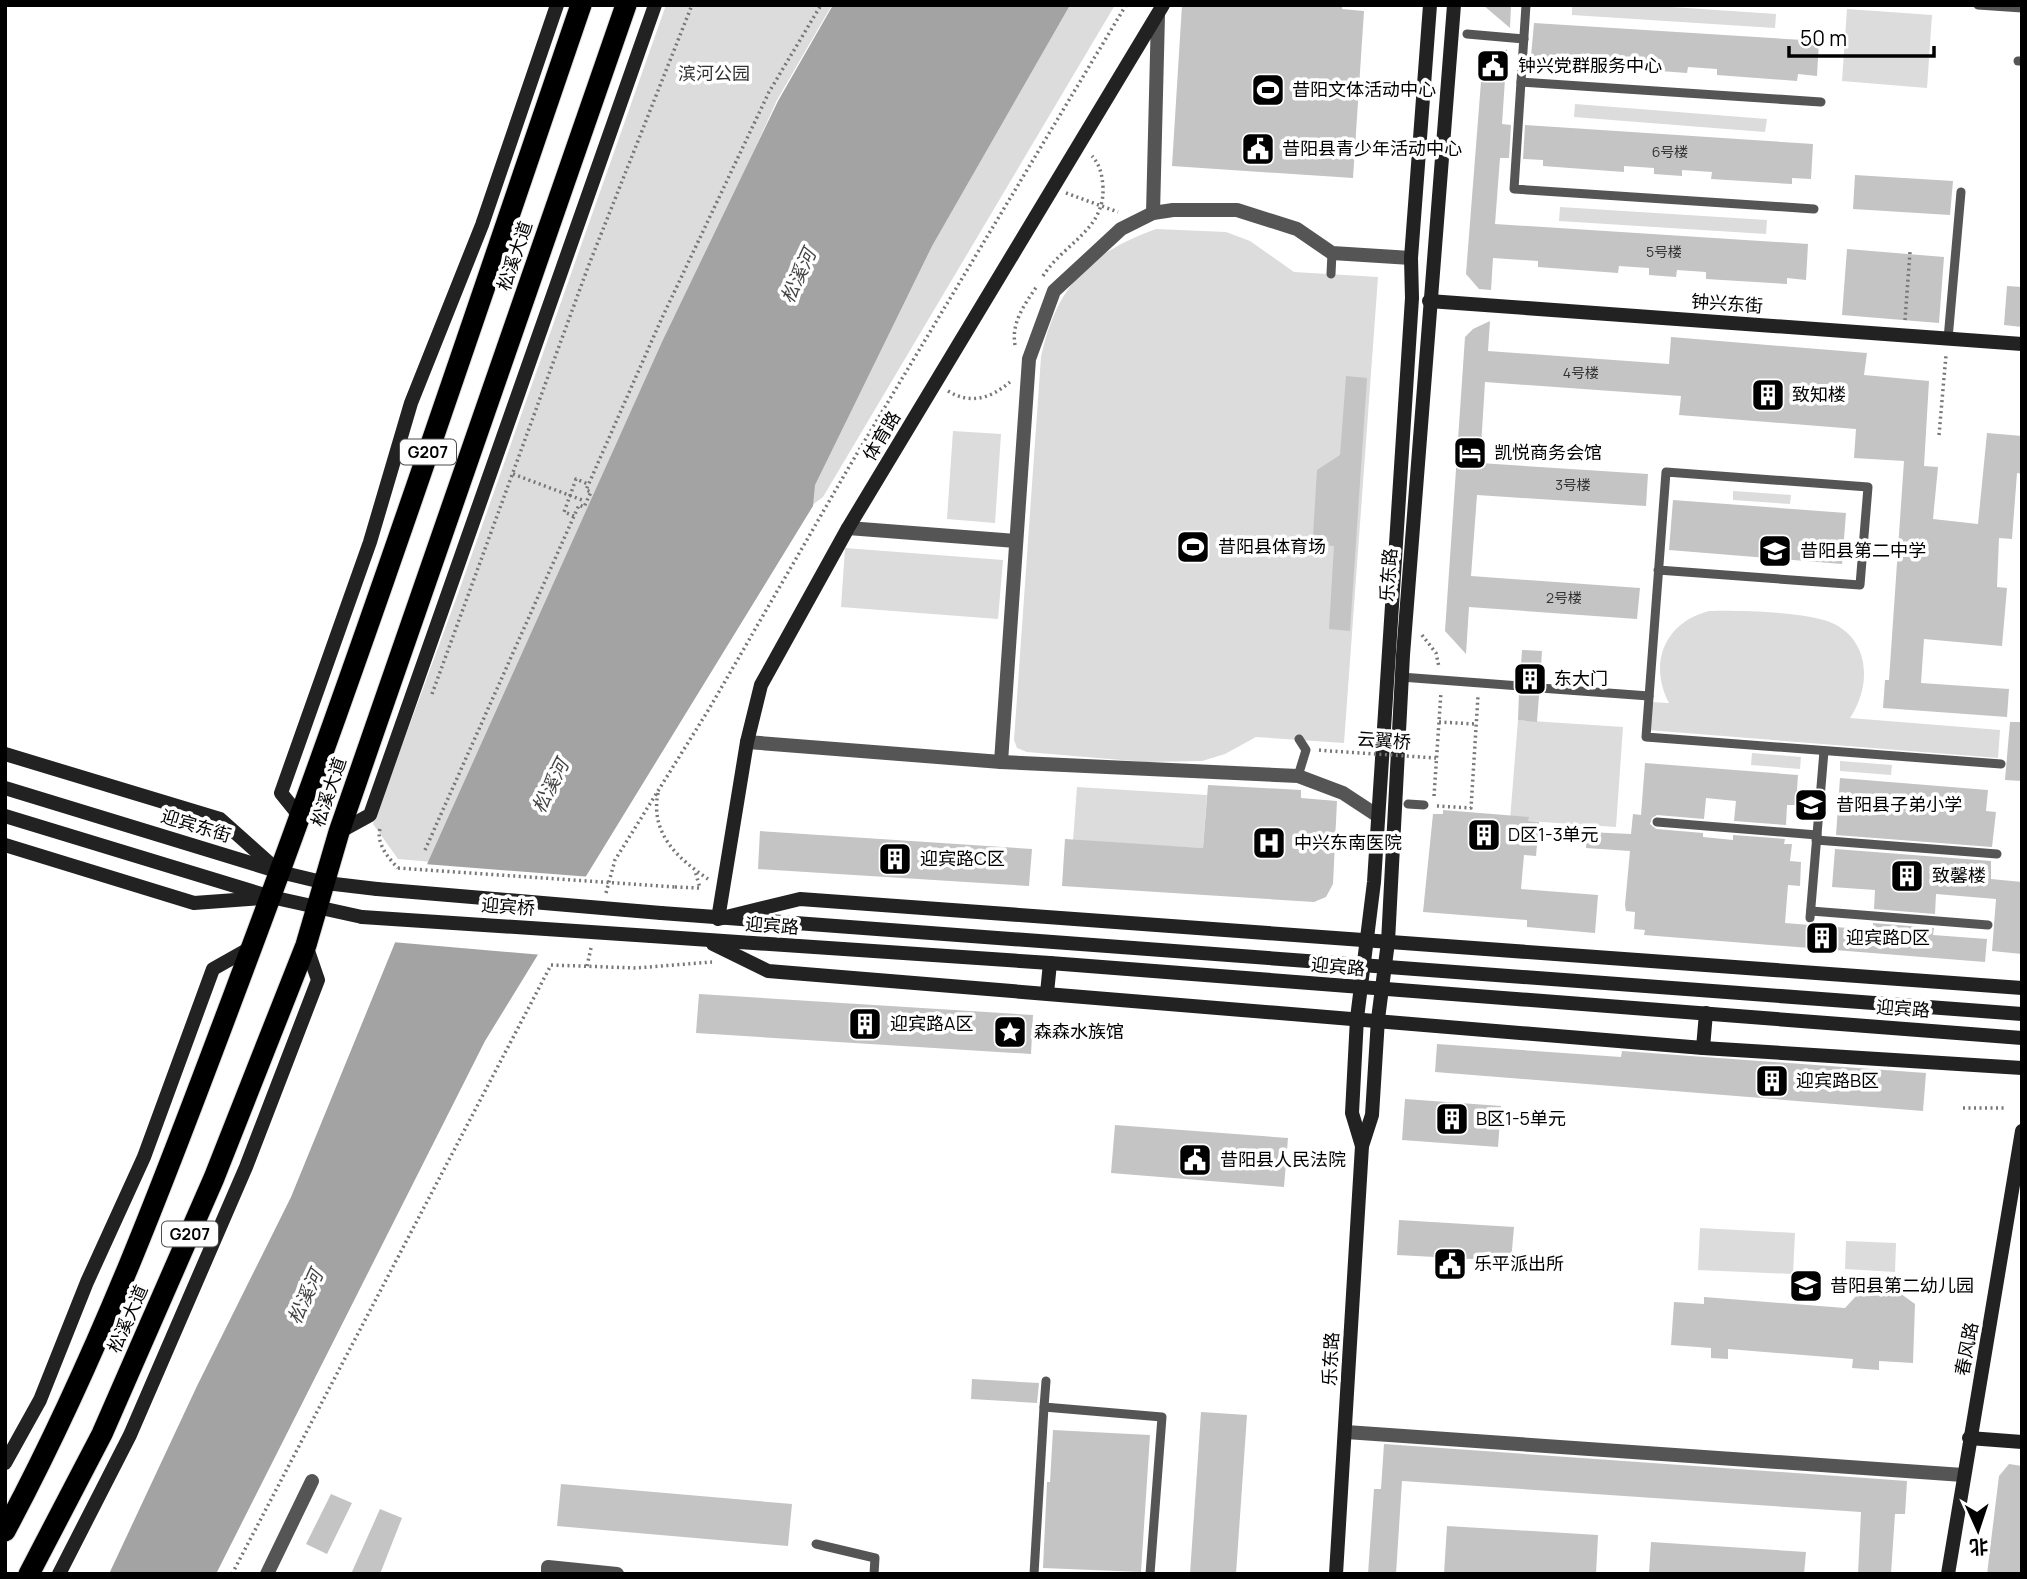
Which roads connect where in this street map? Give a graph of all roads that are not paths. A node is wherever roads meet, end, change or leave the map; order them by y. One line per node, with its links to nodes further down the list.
1 (557, 5): 43 (main road)
2 (581, 5): 43 (highway, 松溪大道 / G207)
3 (626, 5): 45 (highway, 松溪大道 / G207)
4 (655, 5): 45 (main road)
5 (1430, 5): 19 (main road, 乐东路)
6 (1454, 5): 21 (main road, 乐东路)
7 (1526, 5): 12 (lane)
8 (1978, 5): 9 (lane)
9 (2022, 8)
10 (1161, 10): 17 (street); 24 (main road, 体育路)
11 (1467, 34): 12 (lane)
12 (1524, 38): 13 (lane)
13 (1521, 82): 14 (lane); 16 (lane)
14 (1821, 102)
15 (1961, 192): 22 (lane)
16 (1814, 209)
17 (1153, 213): 18 (street); 25 (street)
18 (1332, 253): 19 (street); 20 (lane)
19 (1411, 258): 42 (main road, 乐东路)
20 (1331, 274)
21 (1429, 300): 22 (main road, 钟兴东街); 27 (main road, 乐东路)
22 (1948, 339): 23 (main road, 钟兴东街)
23 (2022, 344)
24 (848, 528): 25 (street); 32 (main road, 体育路)
25 (1016, 541): 35 (street)
26 (1658, 570): 26 (lane); 30 (lane)
27 (1401, 677): 28 (lane); 62 (main road, 乐东路)
28 (1520, 686)
29 (1540, 688): 30 (lane)
30 (1649, 696): 33 (lane)
31 (1300, 740): 37 (lane)
32 (747, 742): 35 (street); 56 (main road, 体育路)
33 (1824, 751): 36 (lane); 46 (lane)
34 (5, 754): 49 (main road)
35 (1001, 762): 37 (street)
36 (2001, 764)
37 (1298, 776): 42 (street)
38 (5, 788): 49 (main road, 迎宾东街)
39 (1408, 804): 40 (lane)
40 (1424, 805)
41 (5, 816): 52 (main road)
42 (1378, 816): 59 (main road, 乐东路)
43 (302, 819): 49 (highway, 松溪大道 / G207)
44 (1657, 822): 46 (lane)
45 (339, 832): 50 (highway, 松溪大道 / G207)
46 (1817, 837): 48 (lane); 57 (lane)
47 (5, 845): 52 (main road)
48 (1997, 854)
49 (280, 873): 50 (main road, 迎宾东街); 52 (highway, 松溪大道 / G207)
50 (326, 883): 51 (main road, 迎宾东街); 53 (highway, 松溪大道 / G207)
51 (377, 889): 54 (main road, 迎宾桥, bridge)
52 (271, 897): 53 (main road); 64 (highway, 松溪大道 / G207)
53 (316, 909): 58 (main road, 迎宾桥, bridge); 63 (highway, 松溪大道 / G207)
54 (661, 913): 56 (main road, 迎宾路)
55 (1052, 917): 56 (main road); 59 (main road); 61 (main road)
56 (718, 919): 61 (main road, 迎宾路)
57 (1988, 925)
58 (651, 936): 60 (main road, 迎宾路)
59 (1368, 940): 62 (main road); 66 (main road, 乐东路)
60 (706, 941): 65 (main road, 迎宾路); 72 (main road)
61 (1051, 942): 66 (main road, 迎宾路)
62 (1388, 942): 67 (main road, 乐东路); 68 (main road)
63 (306, 944): 93 (highway, 松溪大道 / G207); 94 (main road)
64 (252, 947): 88 (main road); 91 (highway, 松溪大道 / G207)
65 (1050, 962): 70 (main road, 迎宾路); 72 (main road)
66 (1365, 965): 67 (main road, 迎宾路); 70 (main road, 乐东路)
67 (1385, 967): 71 (main road, 乐东路); 73 (main road, 迎宾路)
68 (1716, 967): 69 (main road); 73 (main road)
69 (2022, 988)
70 (1362, 989): 71 (main road, 迎宾路); 76 (main road, 乐东路)
71 (1382, 990): 74 (main road, 迎宾路); 77 (main road, 乐东路)
72 (1047, 993): 76 (main road)
73 (1714, 993): 75 (main road, 迎宾路)
74 (1706, 1013): 78 (main road, 迎宾路); 79 (main road)
75 (2022, 1014)
76 (1357, 1018): 77 (main road); 82 (main road, 乐东路)
77 (1378, 1019): 79 (main road); 82 (main road, 乐东路)
78 (2022, 1038)
79 (1703, 1048): 80 (main road)
80 (2022, 1068)
81 (2022, 1131): 86 (main road, 春风路)
82 (1362, 1146): 85 (main road, 乐东路)
83 (1046, 1381): 84 (lane)
84 (1044, 1407): 99 (lane); 100 (lane)
85 (1346, 1432): 89 (street); 101 (main road, 乐东路)
86 (1969, 1438): 87 (main road); 89 (main road, 春风路)
87 (2022, 1442)
88 (5, 1464)
89 (1963, 1475): 102 (main road, 春风路)
90 (312, 1481): 95 (street)
91 (5, 1531)
92 (816, 1544): 98 (lane)
93 (29, 1574)
94 (59, 1574)
95 (267, 1574)
96 (548, 1574): 97 (street)
97 (617, 1574)
98 (874, 1574)
99 (1034, 1574)
100 (1150, 1574)
101 (1336, 1574)
102 (1948, 1574)

